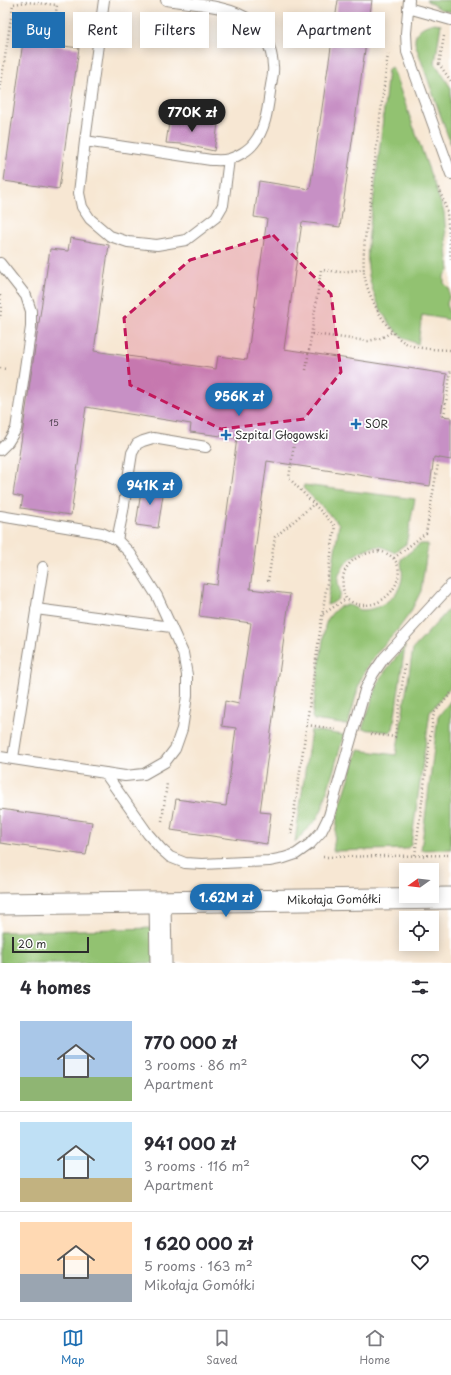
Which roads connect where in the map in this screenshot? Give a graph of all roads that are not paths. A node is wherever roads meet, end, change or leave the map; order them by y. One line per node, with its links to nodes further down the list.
1 (104, 0): 6 (lane)
2 (166, 0): 3 (lane)
3 (204, 3): 7 (lane)
4 (408, 4): 5 (lane); 8 (lane)
5 (449, 19)
6 (85, 141): 7 (lane); 7 (lane)
7 (229, 159)
8 (451, 174)
9 (0, 263): 11 (lane)
10 (206, 447): 13 (lane)
11 (0, 450)
12 (0, 516): 13 (lane)
13 (117, 540): 17 (lane)
14 (43, 567): 16 (lane)
15 (451, 585): 20 (lane)
16 (36, 609): 17 (lane); 19 (lane)
17 (171, 627): 20 (lane)
18 (0, 757): 19 (lane)
19 (13, 758): 20 (lane)
20 (105, 772)
21 (451, 898): 22 (street, Mikołaja Gomółki)
22 (160, 903): 23 (street, Mikołaja Gomółki); 24 (street)
23 (0, 904)
24 (161, 963)

